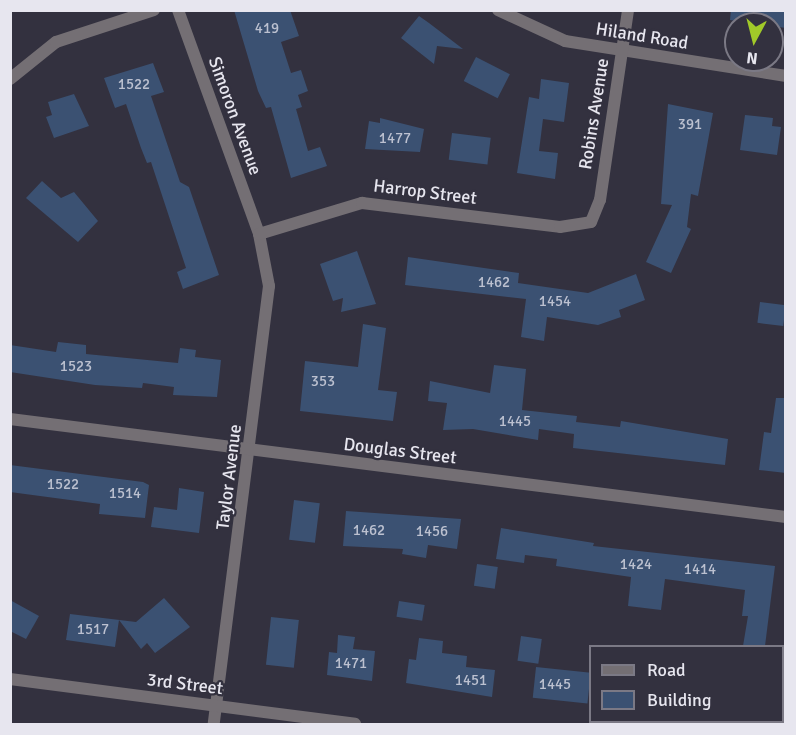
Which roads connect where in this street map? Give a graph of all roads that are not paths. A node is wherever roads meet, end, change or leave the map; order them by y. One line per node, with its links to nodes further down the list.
1 (154, 10): 7 (street)
2 (178, 10): 9 (street, Simoron Avenue)
3 (498, 10): 5 (street, Hiland Road)
4 (628, 10): 5 (street, Robins Avenue)
5 (622, 53): 6 (street, Hiland Road); 8 (street, Robins Avenue)
6 (786, 76)
7 (10, 79)
8 (591, 222): 9 (street, Harrop Street)
9 (259, 234): 11 (street, Taylor Avenue)
10 (10, 419): 11 (street, Douglas Street)
11 (251, 450): 12 (street, Douglas Street); 14 (street, Taylor Avenue)
12 (786, 517)
13 (10, 679): 14 (street, 3rd Street)
14 (217, 706): 15 (street, Taylor Avenue); 16 (street, 3rd Street)
15 (214, 724)
16 (355, 724)

